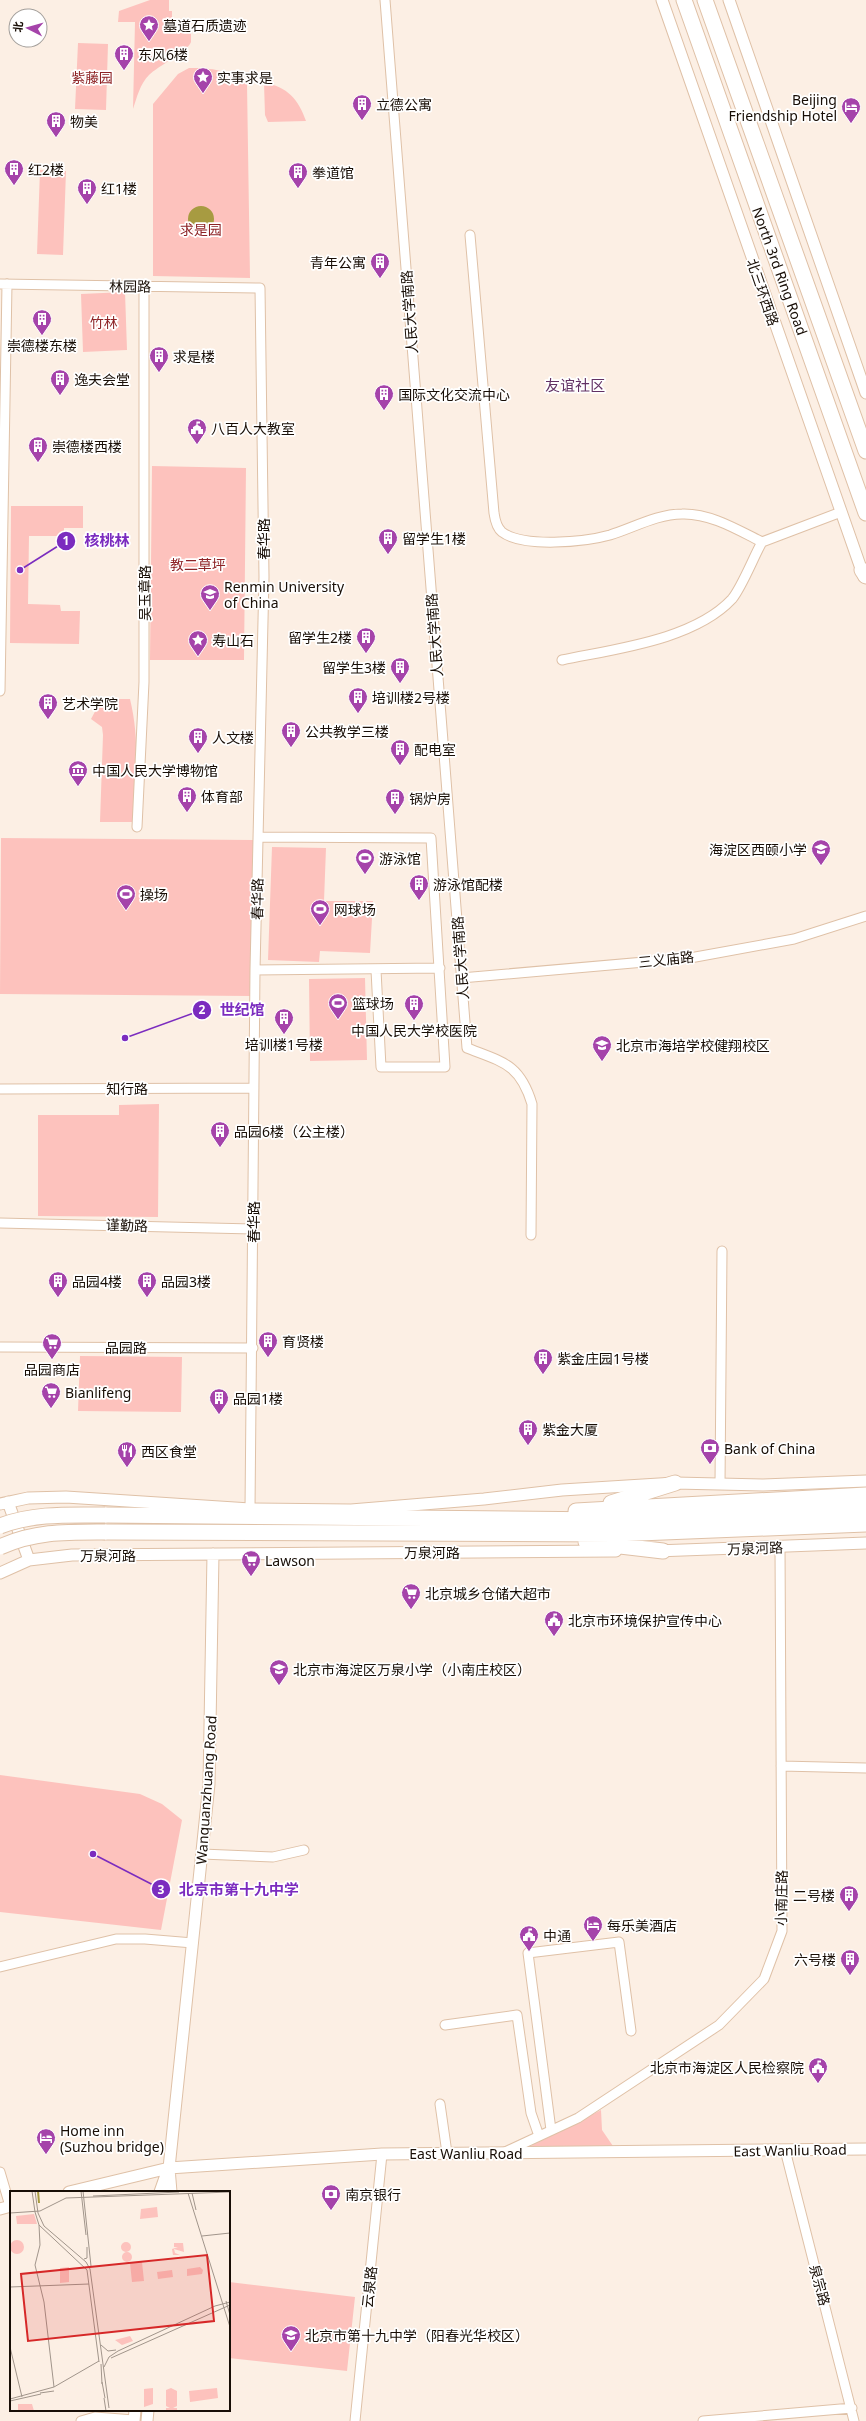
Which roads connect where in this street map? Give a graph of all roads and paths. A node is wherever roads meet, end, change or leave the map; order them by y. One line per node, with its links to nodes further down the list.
1 (385, 0): 24 (street, 人民大学南路)
2 (662, 0): 12 (street, 北三环西路)
3 (684, 0): 13 (highway, North 3rd Ring Road)
4 (705, 0): 11 (highway, North 3rd Ring Road)
5 (729, 0): 10 (street)
6 (470, 235): 14 (street)
7 (4, 284): 8 (street, 林园路); 17 (street)
8 (144, 286): 9 (street, 林园路); 18 (street, 吴玉章路)
9 (260, 288): 19 (street, 春华路)
10 (866, 393)
11 (866, 451)
12 (841, 512): 14 (street); 15 (street, 北三环西路)
13 (866, 513)
14 (762, 542): 16 (street)
15 (865, 576)
16 (562, 660)
17 (0, 692)
18 (137, 827)
19 (258, 837): 21 (street); 22 (street, 春华路)
20 (866, 916): 24 (street, 三义庙路)
21 (440, 968): 23 (street); 23 (street)
22 (255, 970): 23 (street); 25 (street, 春华路)
23 (376, 970)
24 (461, 978): 29 (street, 人民大学南路)
25 (254, 1088): 26 (street, 知行路); 28 (street, 春华路)
26 (0, 1089)
27 (0, 1223): 28 (street, 谨勤路)
28 (253, 1229): 32 (street, 春华路)
29 (531, 1235)
30 (722, 1251): 35 (street)
31 (0, 1347): 32 (street, 品园路)
32 (253, 1348): 38 (street, 春华路)
33 (866, 1482): 35 (street)
34 (675, 1483): 35 (street); 38 (street); 40 (highway)
35 (720, 1484)
36 (866, 1495): 40 (highway)
37 (4, 1503): 38 (street); 50 (street)
38 (250, 1509)
39 (866, 1509): 41 (highway)
40 (588, 1510): 41 (highway)
41 (506, 1518): 43 (highway, bridge)
42 (866, 1524): 44 (highway, 万泉河路)
43 (0, 1526)
44 (513, 1534): 46 (highway, 万泉河路, bridge); 48 (highway)
45 (866, 1543): 47 (street, 万泉河路)
46 (0, 1547)
47 (780, 1547): 48 (street, 万泉河路); 52 (street, 小南庄路)
48 (663, 1551): 49 (street, 万泉河路)
49 (213, 1554): 50 (street, 万泉河路); 55 (street, Wanquanzhuang Road)
50 (28, 1560): 51 (street, 万泉河路)
51 (0, 1573)
52 (781, 1766): 53 (street); 61 (street, 小南庄路)
53 (866, 1768)
54 (304, 1850): 55 (street)
55 (202, 1854): 56 (street, Wanquanzhuang Road)
56 (193, 1944): 57 (street); 68 (street, Wanquanzhuang Road)
57 (0, 1967)
58 (445, 2025): 62 (street)
59 (631, 2031): 61 (street)
60 (440, 2104): 65 (street)
61 (551, 2130): 62 (street, 小南庄路)
62 (539, 2136): 66 (street, 小南庄路)
63 (866, 2149): 64 (street, East Wanliu Road)
64 (785, 2150): 66 (street, East Wanliu Road); 74 (street, 泉宗路)
65 (447, 2153): 66 (street, East Wanliu Road); 67 (street, East Wanliu Road)
66 (504, 2153)
67 (382, 2154): 68 (street, East Wanliu Road); 79 (street, 云泉路)
68 (169, 2168): 70 (street, East Wanliu Road); 71 (street, Wanquanzhuang Road); 72 (street, Wanquanzhuang Road)
69 (0, 2172): 73 (street)
70 (73, 2191)
71 (160, 2191)
72 (171, 2191)
73 (7, 2207)
74 (852, 2408): 80 (street); 81 (street, 泉宗路)
75 (148, 2411): 78 (street)
76 (135, 2417): 77 (street)
77 (82, 2421)
78 (146, 2421)
79 (355, 2421)
80 (703, 2421)
81 (854, 2421)

